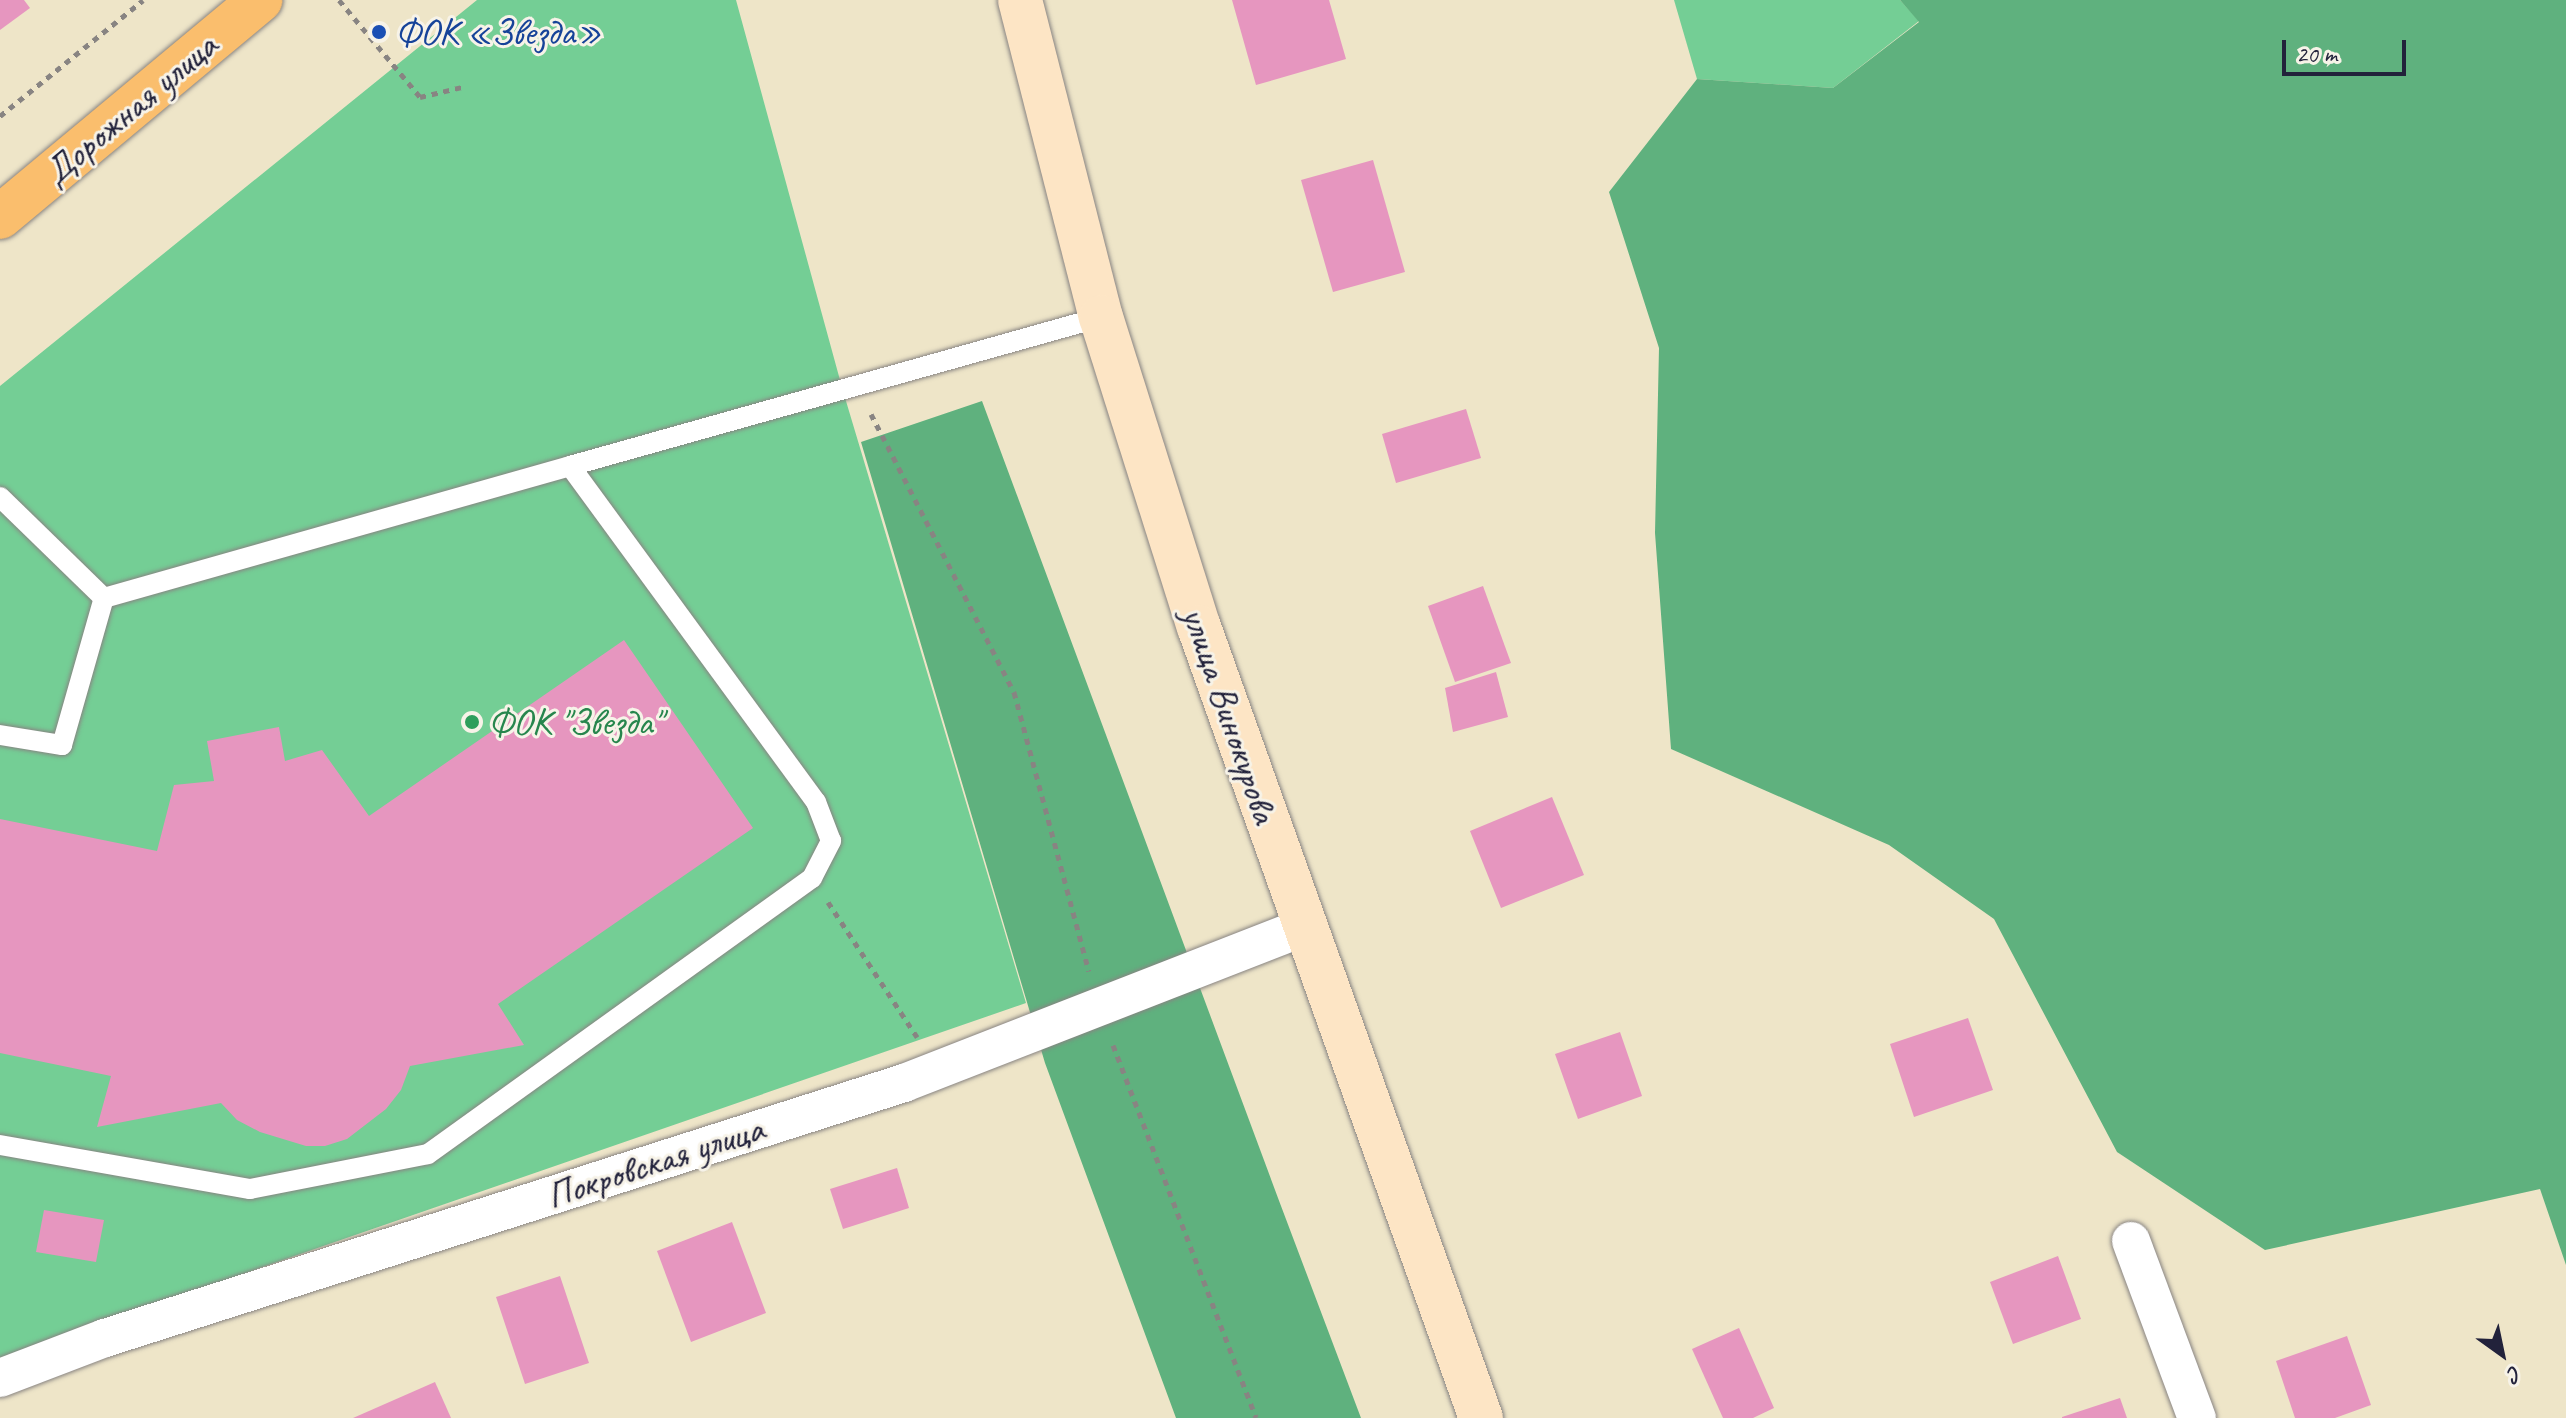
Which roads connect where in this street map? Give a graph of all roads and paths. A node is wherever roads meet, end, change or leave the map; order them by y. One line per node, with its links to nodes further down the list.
1 (143, 0): 6 (path)
2 (260, 0): 7 (main road, Дорожная улица)
3 (339, 0): 5 (path)
4 (1020, 0): 8 (main road, улица Винокурова)
5 (466, 86)
6 (0, 116)
7 (0, 217)
8 (1101, 317): 9 (lane); 15 (main road, улица Винокурова)
9 (861, 386): 10 (lane); 16 (path)
10 (570, 466): 12 (lane); 14 (lane)
11 (0, 497): 12 (lane)
12 (104, 598): 13 (lane)
13 (0, 735)
14 (812, 878): 17 (path); 18 (lane)
15 (1304, 927): 16 (street, Покровская улица); 22 (main road, улица Винокурова)
16 (1099, 1008): 17 (street, Покровская улица); 21 (path)
17 (940, 1070): 20 (street, Покровская улица)
18 (0, 1145)
19 (2131, 1241): 23 (street)
20 (0, 1378)
21 (1256, 1418)
22 (1481, 1418)
23 (2197, 1418)

